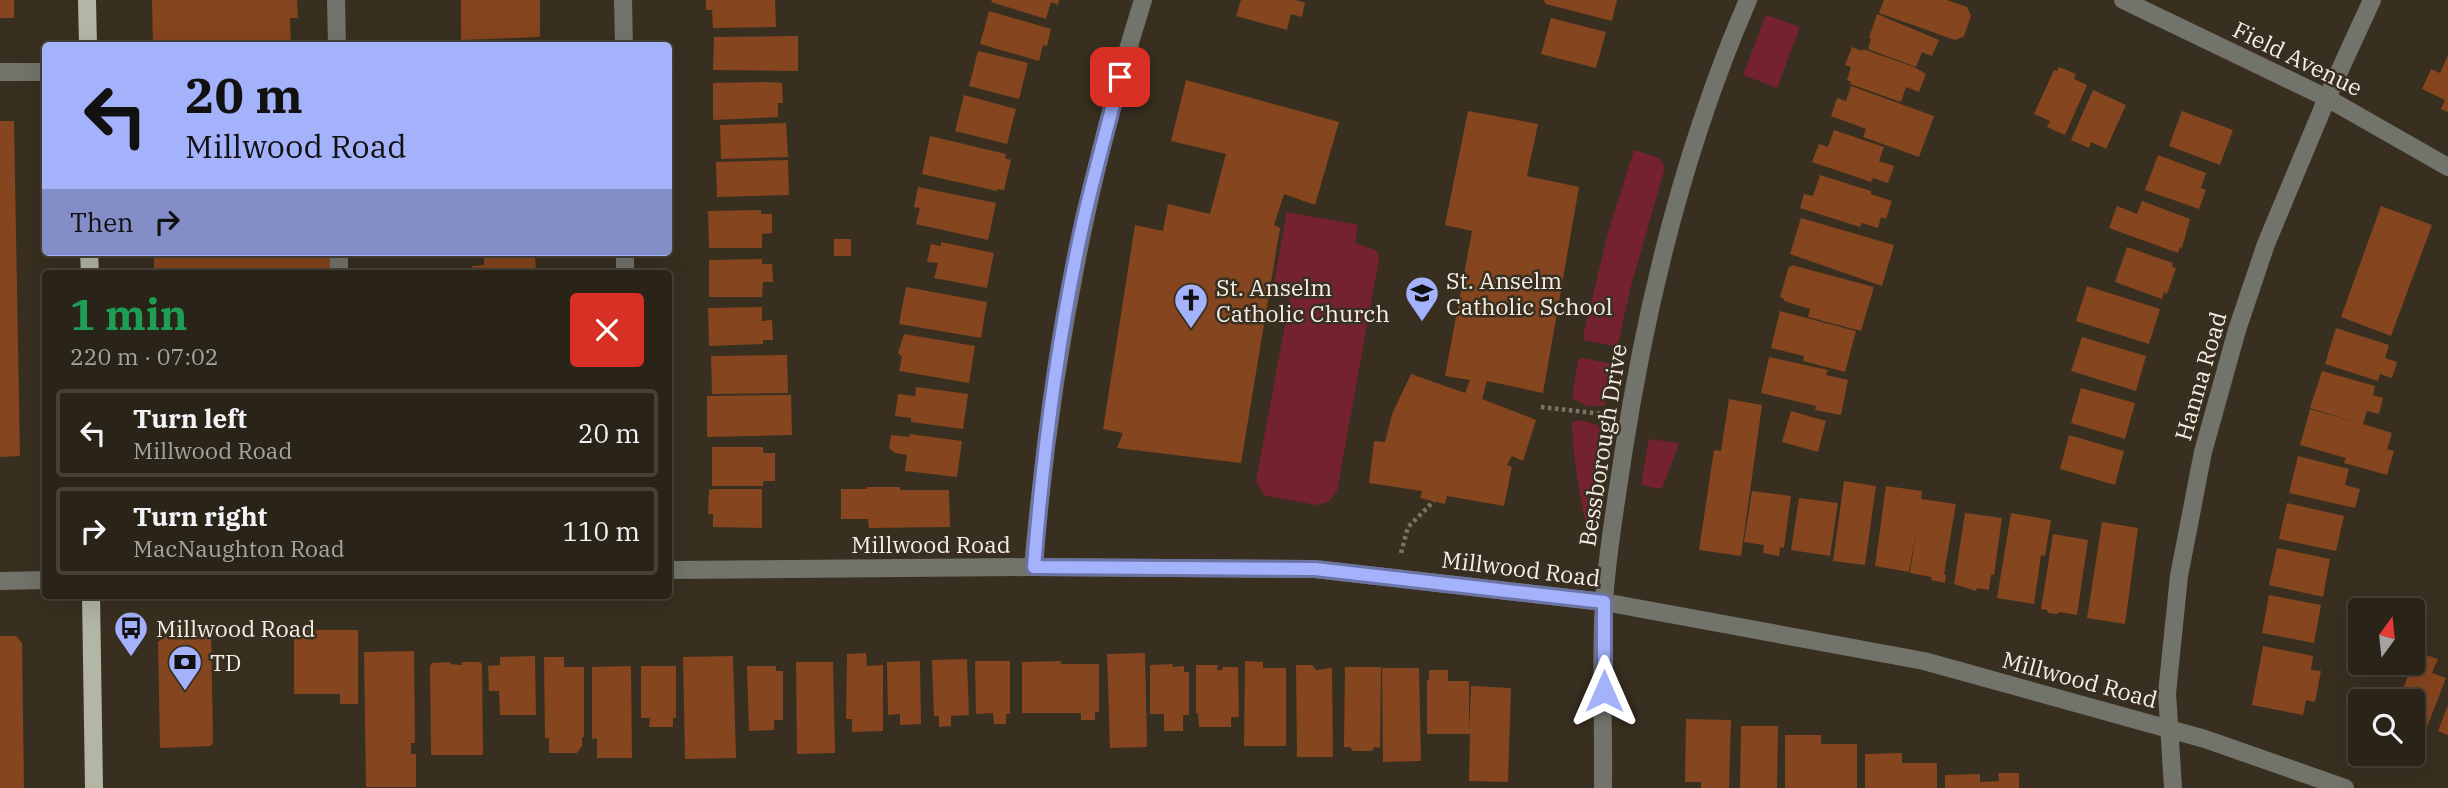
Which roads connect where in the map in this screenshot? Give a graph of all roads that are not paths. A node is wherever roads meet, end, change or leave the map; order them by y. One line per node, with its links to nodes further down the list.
1 (87, 0): 8 (main road)
2 (336, 0): 9 (street)
3 (623, 0): 10 (street)
4 (1143, 0): 15 (street)
5 (1748, 0): 20 (street, Bessborough Drive)
6 (2123, 0): 13 (street, Field Avenue)
7 (2372, 0): 13 (street, Hanna Road)
8 (88, 42)
9 (337, 42)
10 (624, 42)
11 (0, 72): 12 (street)
12 (42, 72)
13 (2327, 98): 14 (street, Field Avenue); 21 (street, Hanna Road)
14 (2448, 167)
15 (1034, 567): 16 (street, Millwood Road); 20 (street, Millwood Road)
16 (672, 570)
17 (42, 580): 18 (street)
18 (0, 581)
19 (91, 599): 22 (main road)
20 (1604, 602): 21 (street, Millwood Road); 23 (street, Bessborough Drive)
21 (2169, 729): 24 (street, Hanna Road); 25 (street, Millwood Road)
22 (93, 788)
23 (1603, 788)
24 (2173, 788)
25 (2344, 788)

